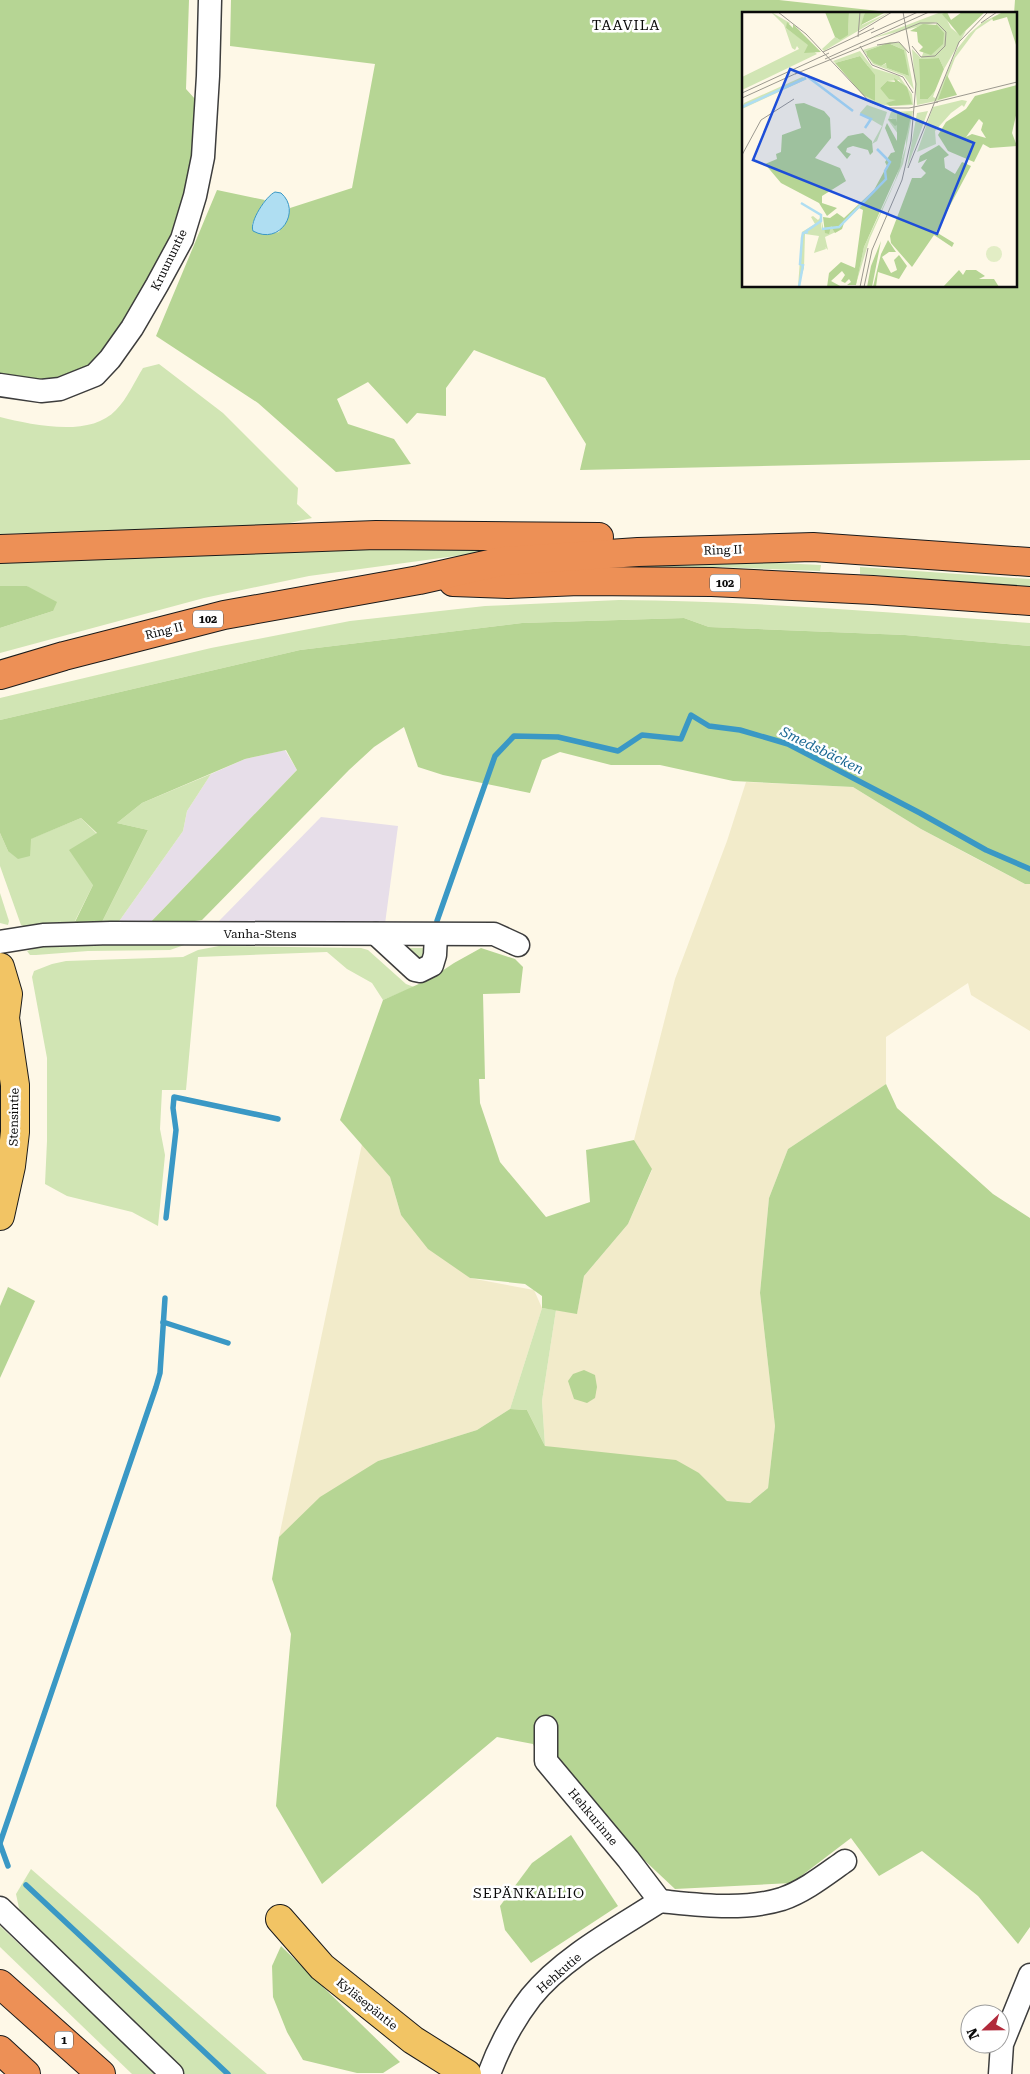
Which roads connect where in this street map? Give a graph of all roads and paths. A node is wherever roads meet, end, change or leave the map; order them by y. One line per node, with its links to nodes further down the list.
1 (210, 0): 2 (street, Kruununtie)
2 (0, 385)
3 (813, 547): 4 (highway); 5 (highway, Ring II / 102); 6 (highway, Ring II / 102)
4 (0, 549)
5 (1030, 562)
6 (419, 580): 7 (highway, Ring II / 102); 8 (highway, Ring II / 102)
7 (1030, 601)
8 (0, 675)
9 (376, 934): 10 (street, Vanha-Stens); 10 (street); 11 (street, Vanha-Stens)
10 (436, 935): 12 (street, Vanha-Stens)
11 (0, 942)
12 (518, 945)
13 (0, 968): 14 (main road, Stensintie)
14 (3, 1015): 15 (main road, Stensintie)
15 (0, 1216)
16 (546, 1727): 18 (street, Hehkurinne)
17 (845, 1861): 18 (street)
18 (660, 1901): 30 (street, Hehkutie)
19 (0, 1908): 28 (street)
20 (280, 1919): 29 (main road, Kyläsepäntie)
21 (0, 1973): 24 (highway)
22 (1030, 1976): 31 (street)
23 (0, 1984): 24 (highway, 1)
24 (27, 2007): 27 (highway, 1)
25 (0, 2050): 26 (highway)
26 (26, 2074)
27 (101, 2074)
28 (172, 2074)
29 (467, 2074)
30 (489, 2074)
31 (1000, 2074)

